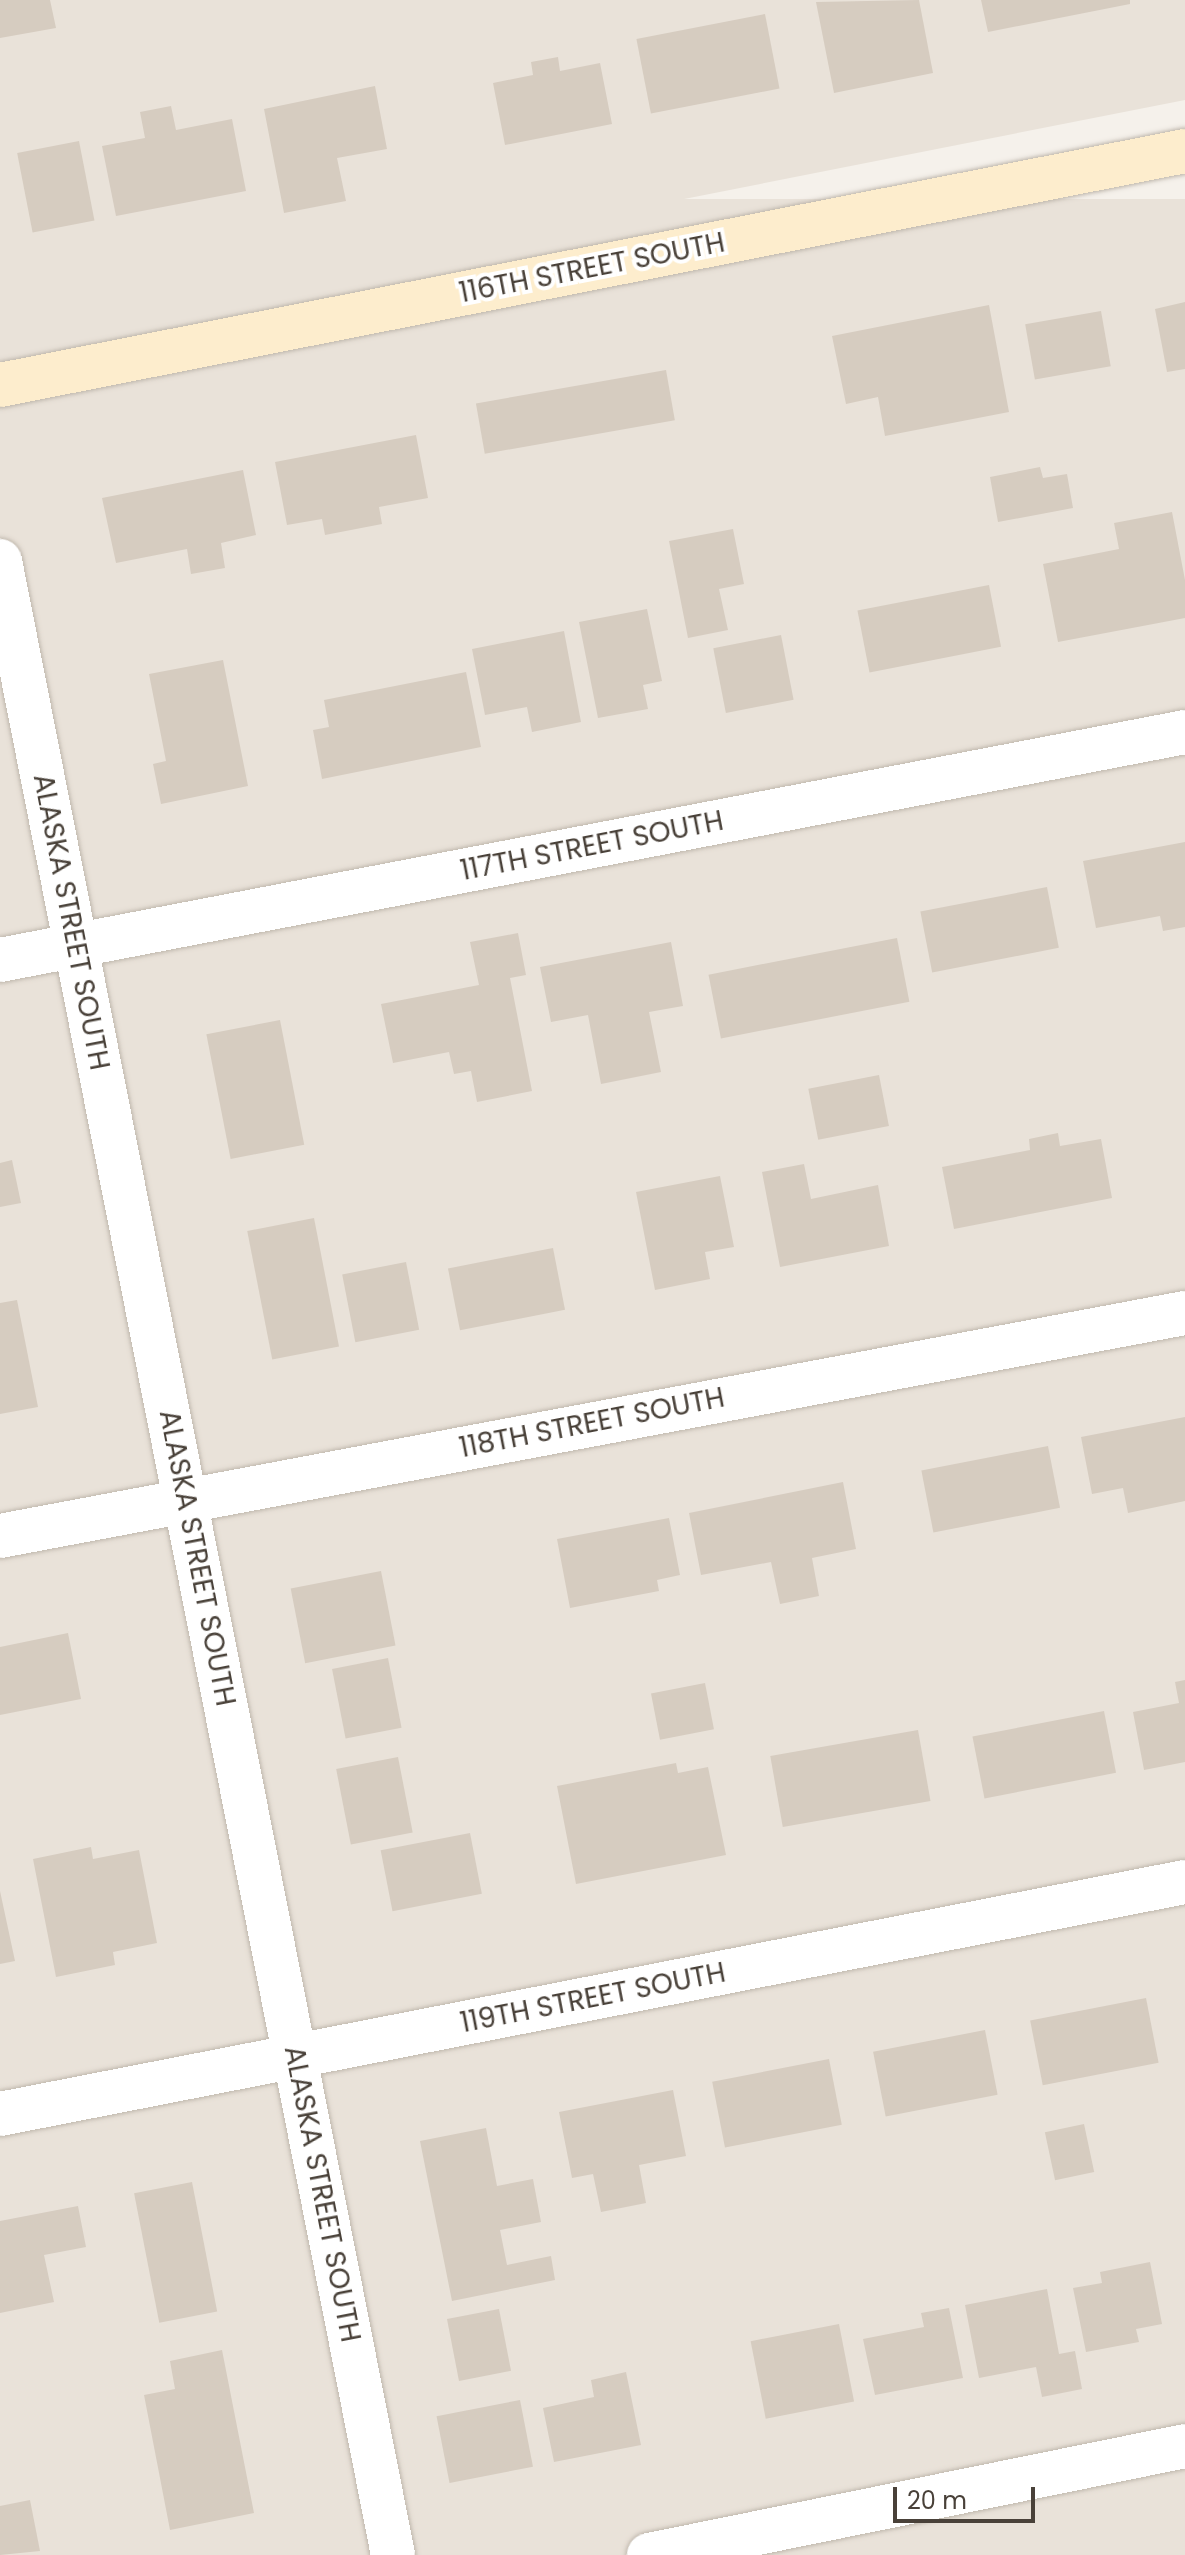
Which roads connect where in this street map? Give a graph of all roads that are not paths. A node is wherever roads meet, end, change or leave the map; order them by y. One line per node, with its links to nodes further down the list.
1 (1185, 151): 2 (street, 116TH STREET SOUTH)
2 (0, 385)
3 (0, 561): 5 (street, ALASKA STREET SOUTH)
4 (1185, 732): 5 (street, 117TH STREET SOUTH)
5 (76, 944): 6 (street, 117TH STREET SOUTH); 8 (street, ALASKA STREET SOUTH)
6 (0, 960)
7 (1185, 1313): 8 (street, 118TH STREET SOUTH)
8 (185, 1499): 9 (street, 118TH STREET SOUTH); 11 (street, ALASKA STREET SOUTH)
9 (0, 1536)
10 (1185, 1882): 11 (street, 119TH STREET SOUTH)
11 (295, 2056): 12 (street, 119TH STREET SOUTH); 14 (street, ALASKA STREET SOUTH)
12 (0, 2114)
13 (1185, 2446): 15 (street)
14 (393, 2555)
15 (649, 2555)

